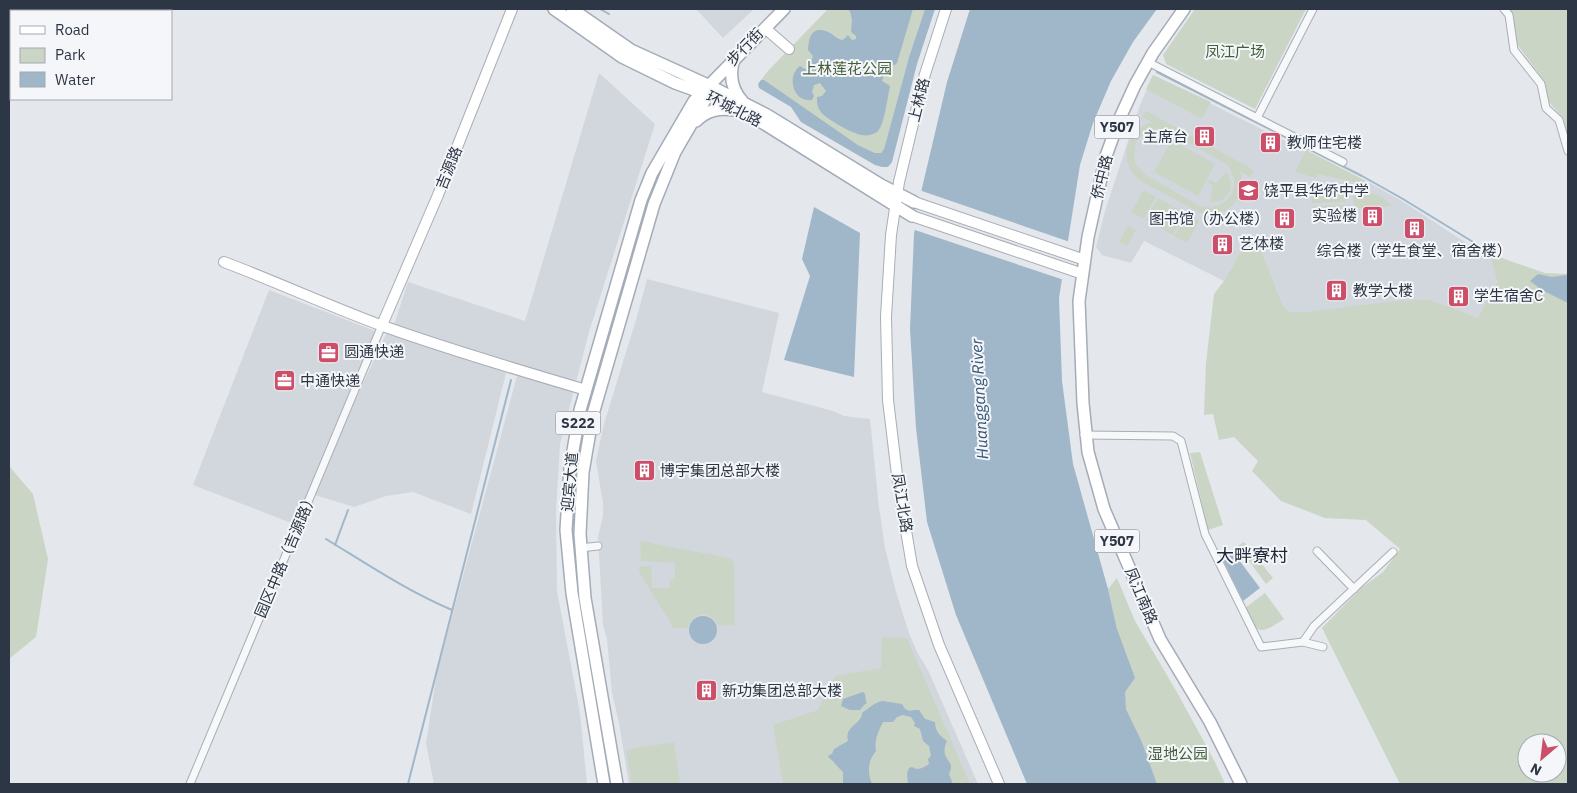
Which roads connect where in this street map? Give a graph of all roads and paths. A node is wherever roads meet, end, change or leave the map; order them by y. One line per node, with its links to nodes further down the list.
1 (512, 9): 26 (main road, 吉源路)
2 (554, 9): 13 (main road, 环城北路)
3 (572, 9): 13 (main road, 环城北路)
4 (784, 9): 11 (main road, 步行街 / S222)
5 (946, 9): 19 (main road, 上林路)
6 (1184, 9): 12 (main road, 侨中路 / Y507)
7 (1313, 9): 15 (street)
8 (1504, 9): 17 (street)
9 (766, 29): 10 (main road)
10 (789, 49)
11 (735, 58): 13 (main road, 步行街 / S222); 14 (main road)
12 (1148, 62): 15 (street); 23 (main road, 侨中路 / Y507)
13 (708, 90): 14 (main road, 环城北路); 16 (main road, 迎宾大道 / S222); 27 (main road, 迎宾大道 / S222)
14 (744, 108): 16 (main road); 19 (main road, 环城北路); 21 (main road, 环城北路)
15 (1258, 118): 18 (street)
16 (688, 129): 28 (main road, 迎宾大道 / S222)
17 (1568, 151)
18 (1343, 162)
19 (897, 193): 20 (main road, 环城北路); 21 (main road, 上林路)
20 (914, 202): 23 (main road)
21 (895, 206): 22 (main road, 环城北路); 47 (main road, 凤江北路)
22 (912, 216): 25 (main road)
23 (1085, 260): 25 (main road, 侨中路 / Y507)
24 (224, 262): 26 (main road)
25 (1083, 274): 48 (main road, 凤江南路 / Y507)
26 (382, 325): 29 (main road); 44 (street, 园区中路（吉源路）)
27 (594, 364): 28 (main road); 29 (main road, 迎宾大道 / S222)
28 (607, 368): 32 (main road, 迎宾大道 / S222)
29 (586, 390): 31 (main road, 迎宾大道 / S222)
30 (1081, 435): 42 (street)
31 (575, 440): 32 (main road); 33 (main road, 迎宾大道 / S222)
32 (588, 442): 34 (main road, 迎宾大道 / S222)
33 (568, 509): 34 (main road); 41 (main road, 迎宾大道 / S222)
34 (581, 510): 40 (main road, 迎宾大道 / S222)
35 (598, 546): 36 (street)
36 (579, 548)
37 (1317, 551): 39 (street)
38 (1393, 552): 39 (street)
39 (1354, 589): 42 (street)
40 (585, 592): 41 (main road); 46 (main road, 迎宾大道 / S222)
41 (572, 593): 45 (main road, 迎宾大道 / S222)
42 (1303, 642): 43 (street)
43 (1324, 647)
44 (190, 784)
45 (604, 784)
46 (617, 784)
47 (999, 784)
48 (1240, 784)

